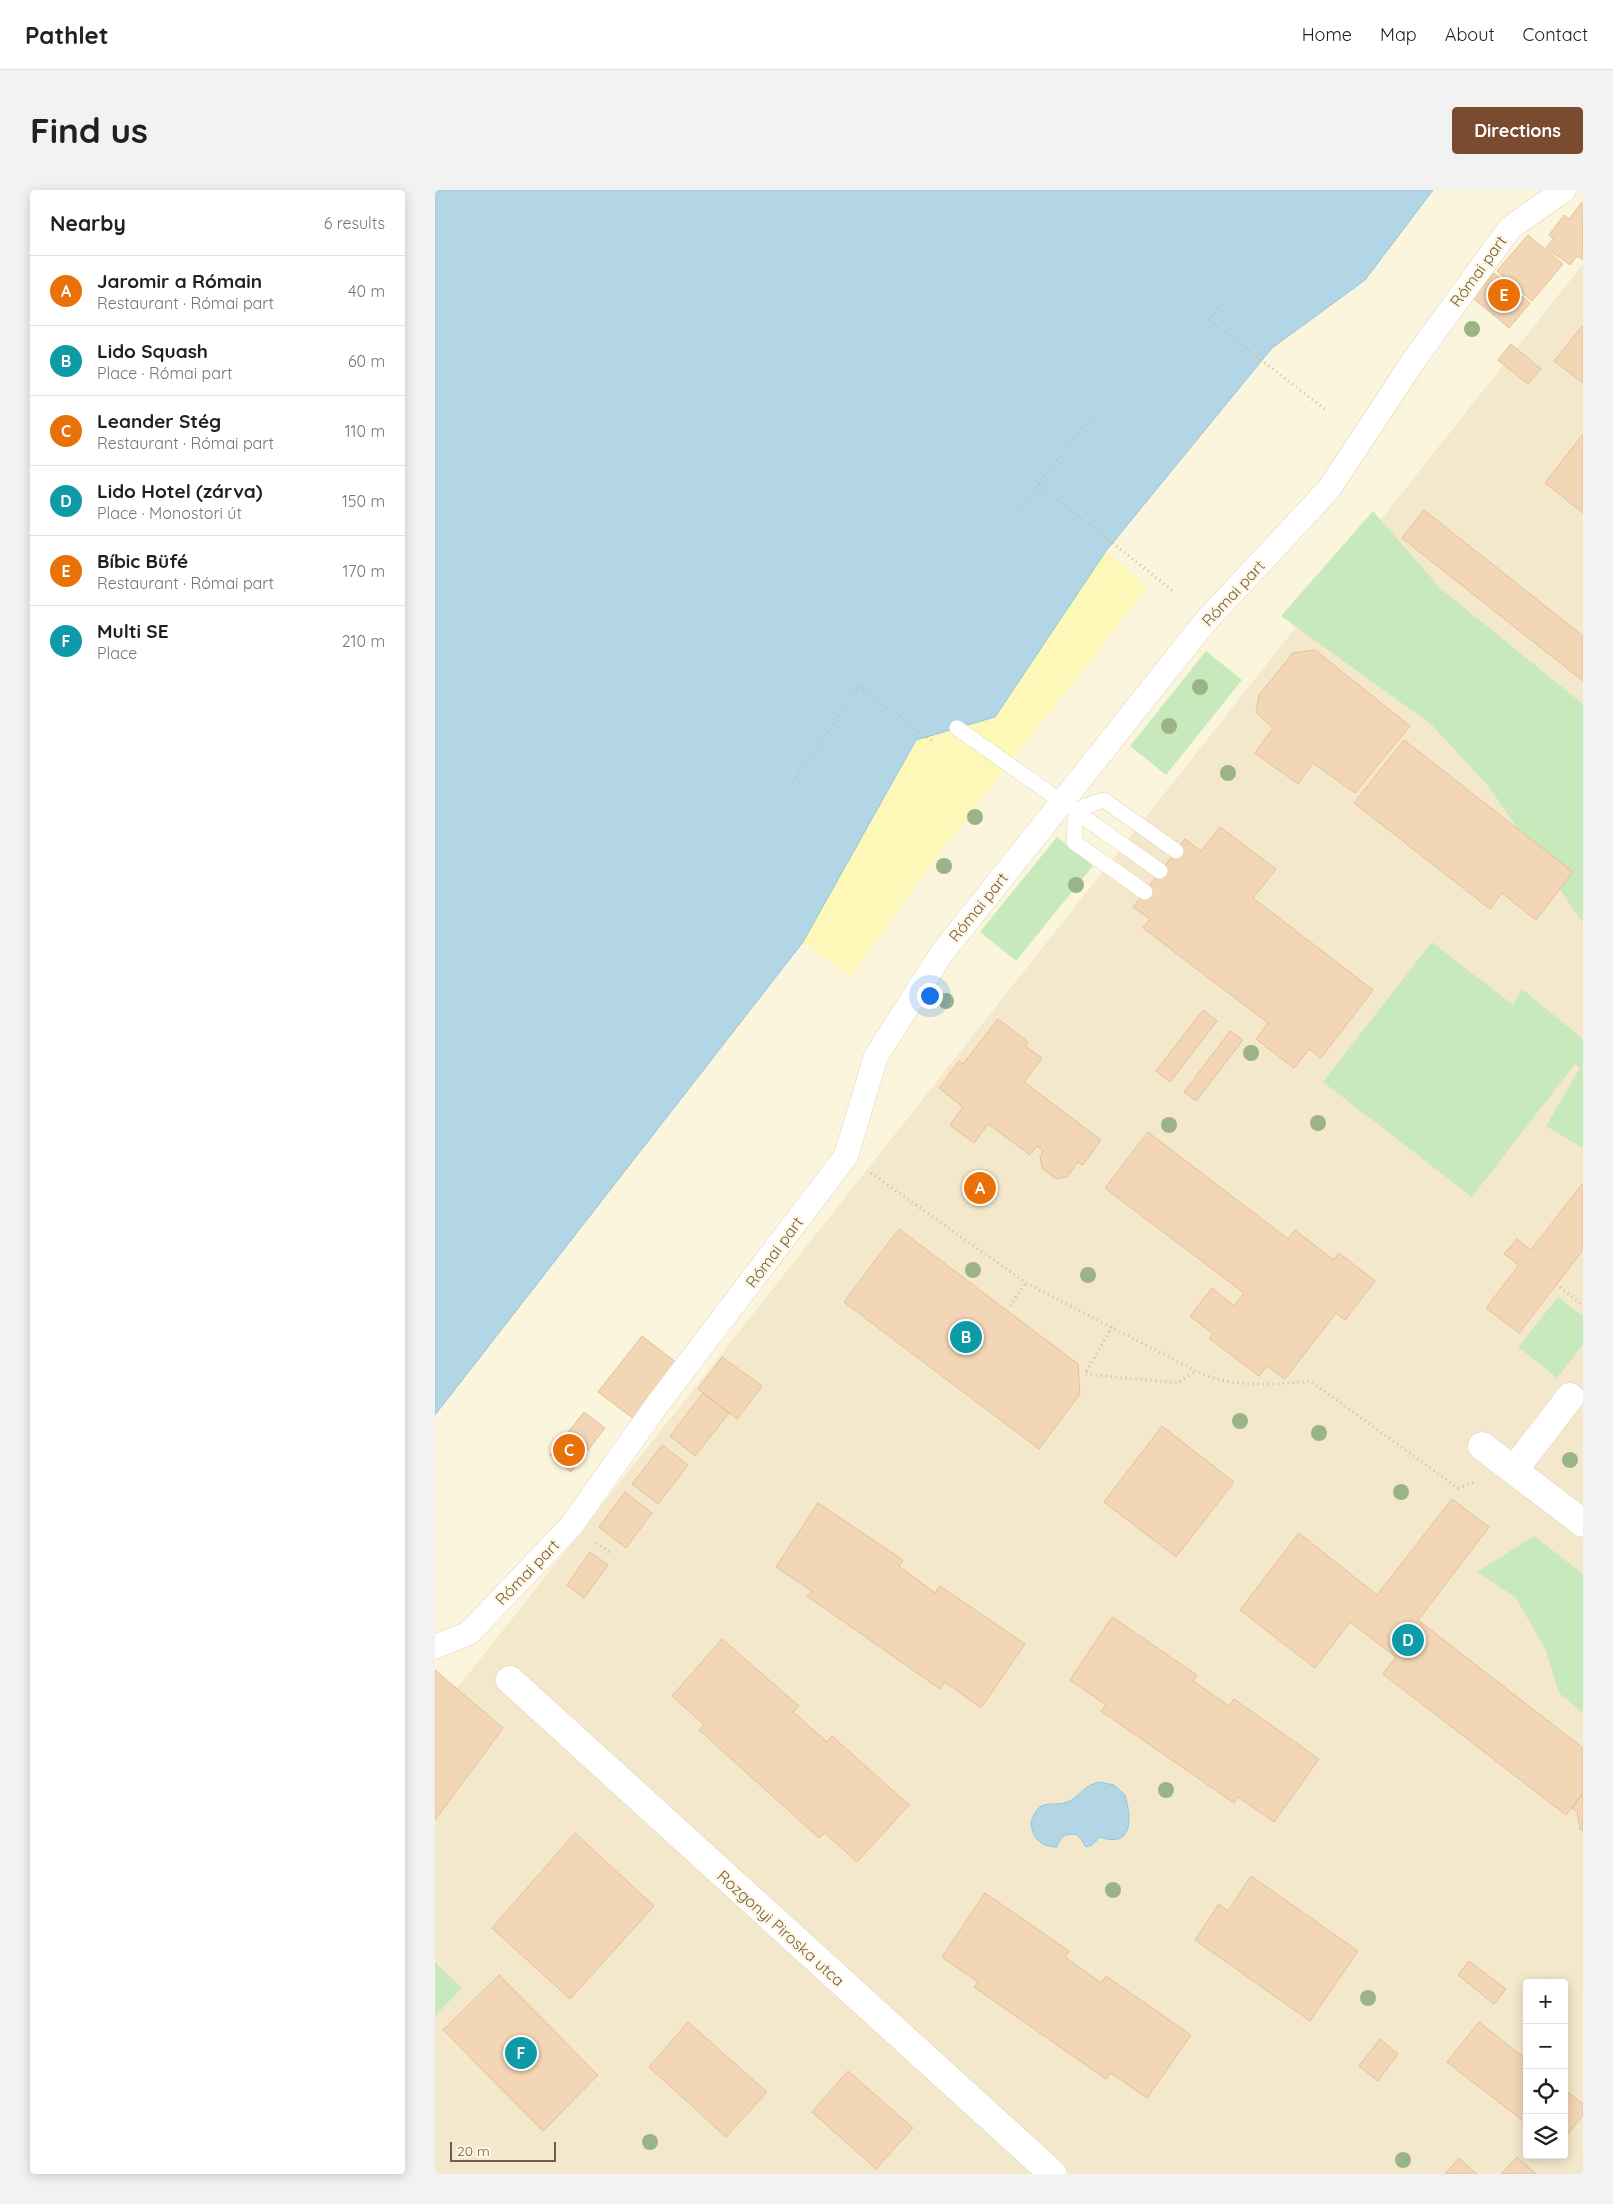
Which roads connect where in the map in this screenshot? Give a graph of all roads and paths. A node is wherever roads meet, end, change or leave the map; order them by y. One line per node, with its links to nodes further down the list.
1 (1564, 190): 11 (street, Római part)
2 (1227, 296): 3 (path)
3 (1326, 410)
4 (1092, 414): 5 (path)
5 (1038, 484): 6 (path); 7 (path)
6 (1020, 508)
7 (1173, 591)
8 (962, 726): 11 (lane)
9 (939, 746): 10 (path)
10 (793, 782)
11 (1071, 805): 12 (lane); 13 (lane); 14 (lane); 15 (lane); 16 (street, Római part)
12 (1176, 852)
13 (1149, 855)
14 (1160, 871)
15 (1145, 892)
16 (846, 1156): 17 (path); 27 (street, Római part)
17 (1026, 1283): 19 (path); 21 (path)
18 (1556, 1284): 20 (path)
19 (1010, 1306)
20 (1583, 1306)
21 (1112, 1327): 22 (path); 22 (path)
22 (1196, 1371): 25 (path)
23 (1570, 1397): 25 (street)
24 (1483, 1446): 25 (street)
25 (1514, 1470): 26 (street)
26 (1583, 1523)
27 (435, 1647)
28 (511, 1680): 29 (street, Rozgonyi Piroska utca)
29 (1053, 2174)

